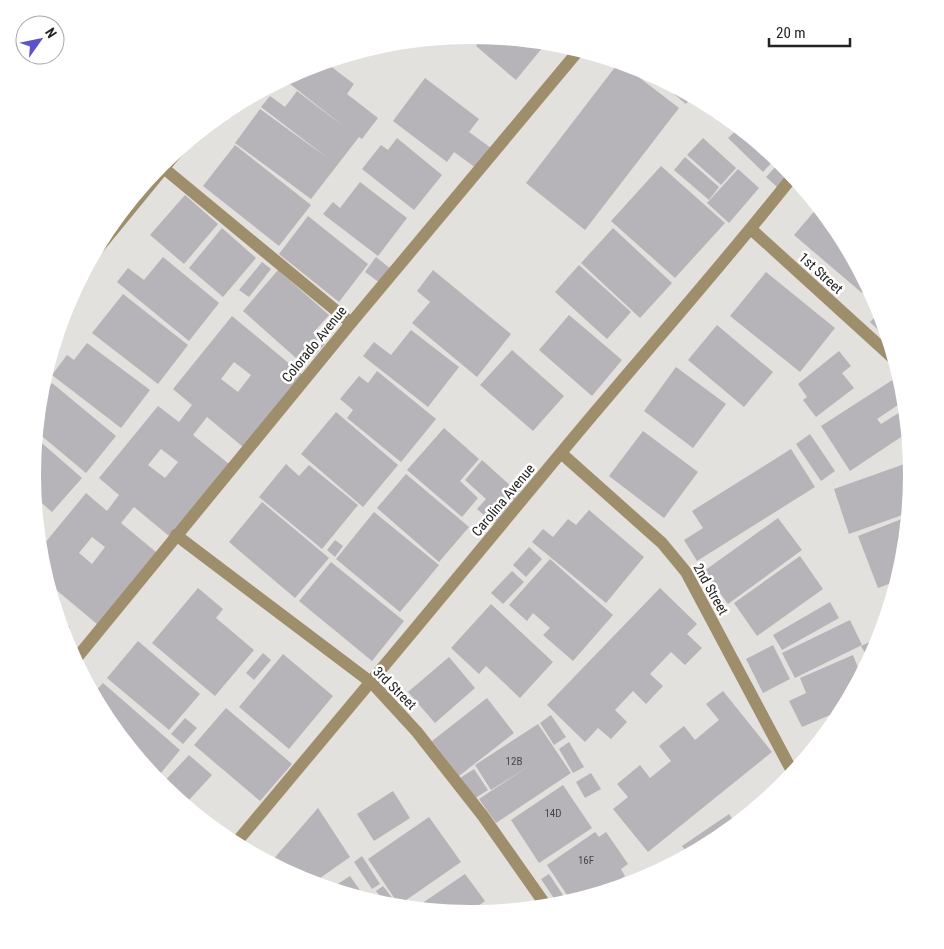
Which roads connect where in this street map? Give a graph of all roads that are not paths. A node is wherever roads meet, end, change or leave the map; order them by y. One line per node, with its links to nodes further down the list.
1 (574, 56): 5 (street, Colorado Avenue)
2 (167, 170): 5 (street)
3 (788, 182): 4 (street, Carolina Avenue)
4 (750, 229): 6 (street, 1st Street); 7 (street, Carolina Avenue)
5 (351, 323): 8 (street, Colorado Avenue)
6 (884, 350)
7 (561, 453): 10 (street, Carolina Avenue); 11 (street, 2nd Street)
8 (176, 536): 9 (street, Colorado Avenue); 10 (street, 3rd Street)
9 (81, 654)
10 (372, 683): 12 (street, Carolina Avenue); 13 (street, 3rd Street)
11 (789, 766)
12 (240, 838)
13 (542, 900)

